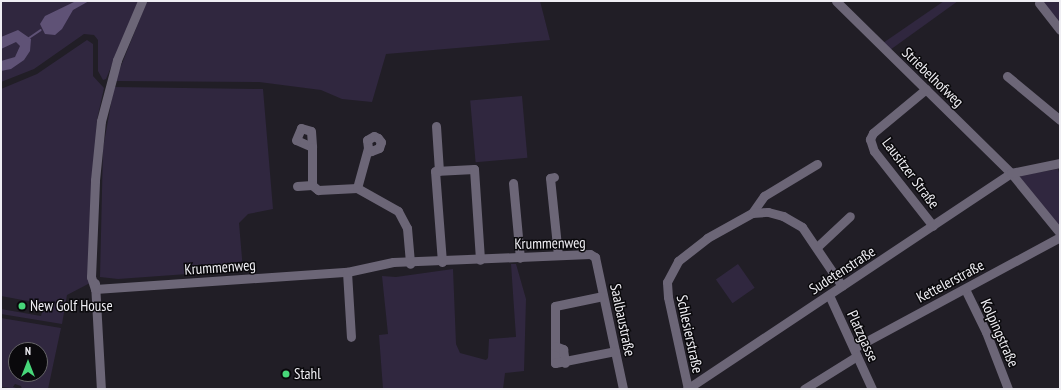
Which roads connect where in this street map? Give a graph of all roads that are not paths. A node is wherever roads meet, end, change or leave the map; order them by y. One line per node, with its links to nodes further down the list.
1 (142, 1): 36 (street)
2 (836, 1): 6 (street, Striebelhofweg)
3 (1039, 3): 4 (street)
4 (1060, 30)
5 (1007, 76): 7 (street)
6 (926, 89): 14 (street, Striebelhofweg); 24 (street, Lausitzer Straße)
7 (1060, 120)
8 (436, 126): 13 (street)
9 (312, 147): 17 (street)
10 (368, 148): 19 (street)
11 (1060, 162): 14 (street)
12 (817, 164): 20 (street)
13 (439, 171): 31 (street); 32 (street)
14 (1011, 173): 24 (street, Sudetenstraße); 25 (street, Striebelhofweg)
15 (554, 178): 28 (street)
16 (513, 183): 30 (street)
17 (312, 185): 18 (street); 19 (street)
18 (297, 186)
19 (357, 188): 33 (street)
20 (761, 203): 21 (street); 22 (street)
21 (768, 212): 22 (street, Schlesierstraße); 27 (street, Schlesierstraße)
22 (752, 213): 45 (street, Schlesierstraße)
23 (850, 216): 27 (street)
24 (933, 226): 35 (street, Sudetenstraße)
25 (1060, 233)
26 (1060, 238): 37 (street, Kettelerstraße)
27 (817, 247): 35 (street, Schlesierstraße)
28 (558, 255): 29 (street, Krummenweg); 30 (street, Krummenweg)
29 (595, 257): 39 (street, Saalbaustraße)
30 (520, 258): 31 (street, Krummenweg)
31 (480, 260): 32 (street, Krummenweg)
32 (442, 262): 33 (street, Krummenweg)
33 (410, 264): 34 (street, Krummenweg)
34 (347, 272): 36 (street, Krummenweg); 40 (street)
35 (842, 286): 38 (street, Sudetenstraße)
36 (95, 289): 43 (street)
37 (964, 289): 42 (street, Kettelerstraße); 48 (street, Kolpingstraße)
38 (829, 295): 42 (street, Platzgasse); 45 (street, Sudetenstraße)
39 (603, 296): 41 (street, Saalbaustraße); 41 (street)
40 (351, 337)
41 (615, 351): 44 (street, Saalbaustraße)
42 (856, 352): 46 (street, Kettelerstraße); 47 (street, Platzgasse)
43 (101, 389)
44 (623, 389)
45 (688, 389)
46 (804, 389)
47 (872, 389)
48 (1008, 389)

